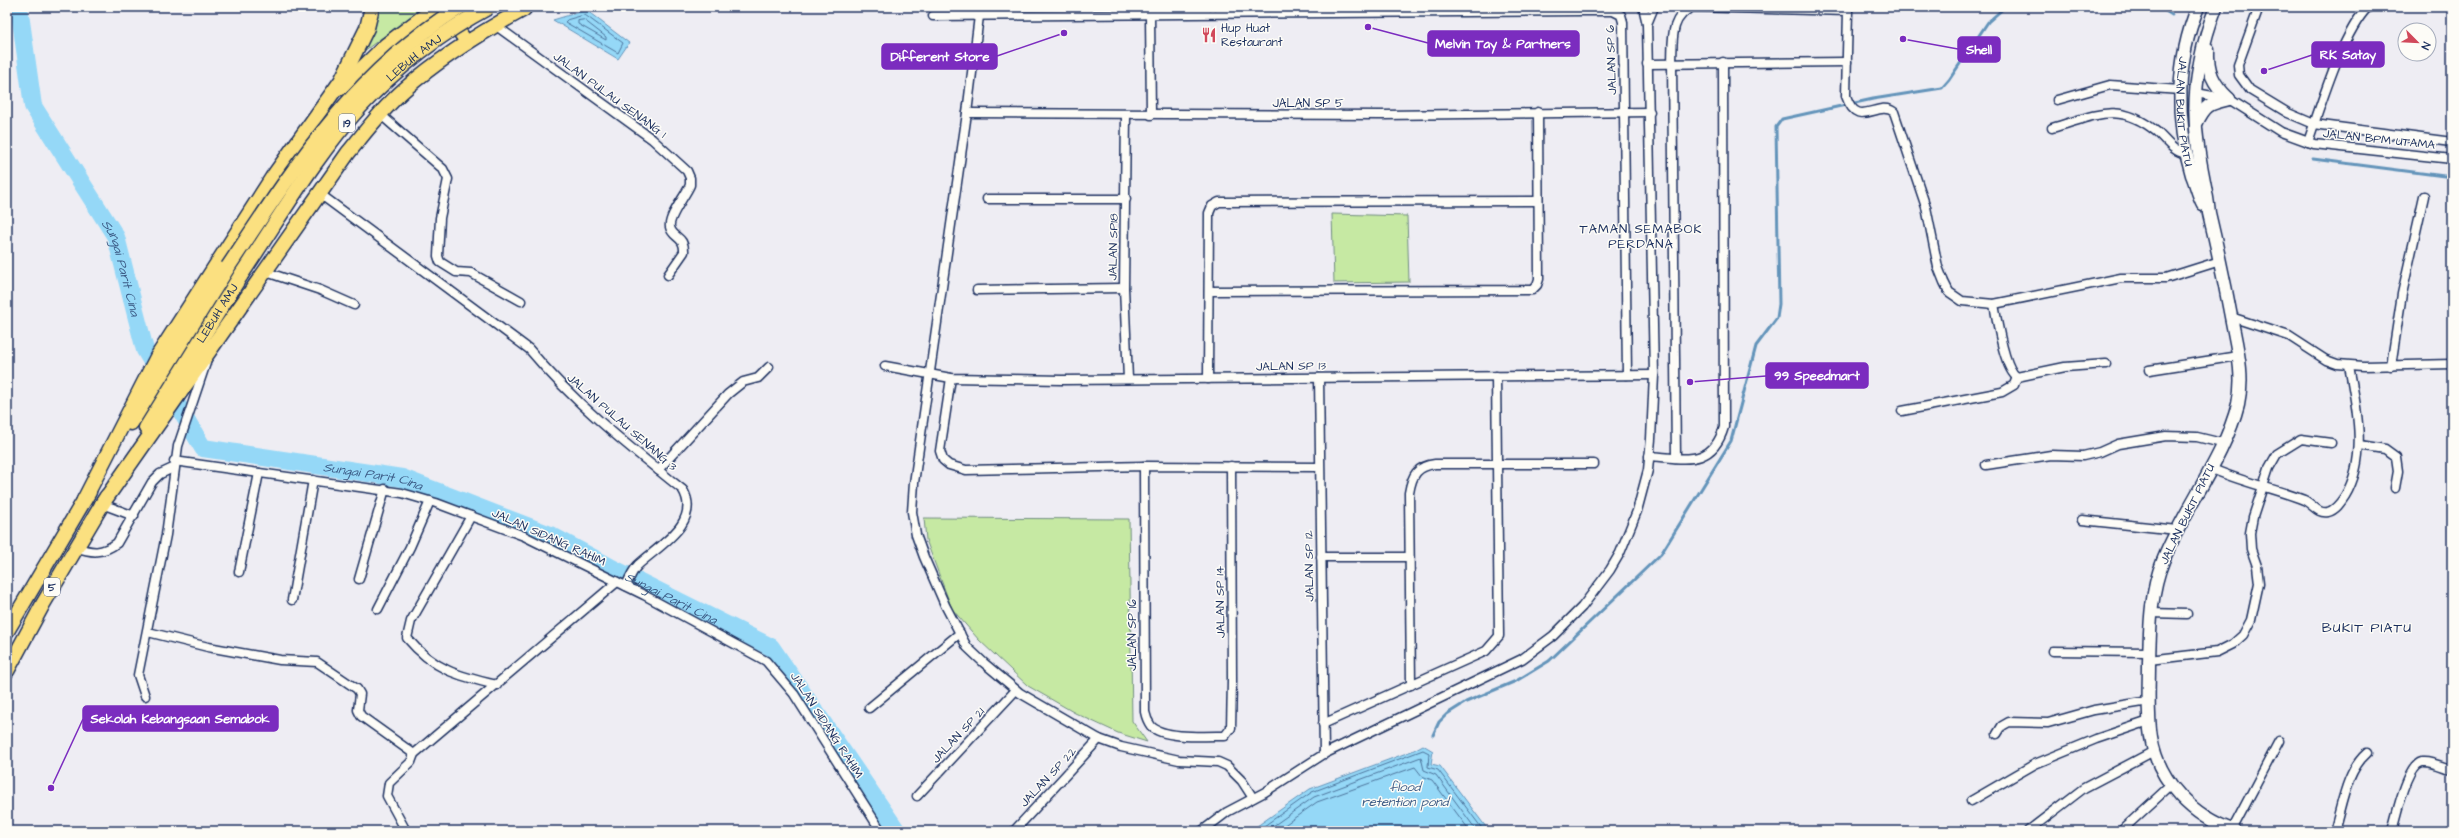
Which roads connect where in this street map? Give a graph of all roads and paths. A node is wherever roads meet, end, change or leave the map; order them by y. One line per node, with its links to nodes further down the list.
1 (372, 7): 40 (highway)
2 (460, 7): 65 (highway, LEBUH AMJ / 19, bridge)
3 (476, 7): 12 (highway)
4 (489, 7): 83 (highway, LEBUH AMJ / 19, bridge)
5 (1643, 7): 16 (street)
6 (1654, 7): 16 (street)
7 (2198, 7): 21 (main road, JALAN BUKIT PIATU)
8 (2216, 7): 18 (main road, JALAN BUKIT PIATU)
9 (2259, 7): 39 (street)
10 (2368, 7): 39 (street)
11 (435, 8): 19 (highway); 20 (main road)
12 (528, 8): 17 (highway)
13 (1150, 15): 15 (street); 35 (street, JALAN SP 6); 37 (street)
14 (933, 16): 15 (street)
15 (979, 16): 33 (street)
16 (1647, 24): 25 (street)
17 (495, 25): 20 (highway); 55 (street, JALAN PULAU SENANG 1)
18 (2209, 25): 28 (main road, JALAN BUKIT PIATU); 29 (main road)
19 (386, 45): 26 (highway); 40 (highway)
20 (462, 46): 26 (highway)
21 (2185, 47): 27 (main road, JALAN BUKIT PIATU); 28 (main road)
22 (1723, 62): 23 (street); 24 (street); 89 (street)
23 (1847, 62): 24 (street); 60 (street)
24 (1672, 63): 25 (street); 89 (street)
25 (1647, 64): 32 (street)
26 (405, 89): 34 (highway)
27 (2180, 90): 30 (street); 42 (main road, JALAN BUKIT PIATU)
28 (2196, 93): 29 (street, JALAN BPM UTAMA); 38 (main road, JALAN BUKIT PIATU); 42 (main road)
29 (2229, 99): 38 (main road); 43 (street, JALAN BPM UTAMA)
30 (2057, 100)
31 (1538, 112): 35 (street, JALAN SP 5); 37 (street, JALAN SP 5); 51 (street)
32 (1650, 112): 35 (street, JALAN SP 5); 75 (street)
33 (967, 113): 36 (street, JALAN SP 5); 73 (street)
34 (380, 114): 47 (highway); 59 (street)
35 (1625, 114): 74 (street, JALAN SP 6)
36 (1126, 115): 37 (street, JALAN SP 5); 50 (street, JALAN SP18)
37 (1151, 115)
38 (2196, 123): 52 (main road, JALAN BUKIT PIATU)
39 (2314, 124): 43 (street); 44 (street)
40 (311, 125): 65 (highway)
41 (2052, 128): 45 (street)
42 (2182, 130): 45 (main road, JALAN BUKIT PIATU)
43 (2308, 142): 46 (street, JALAN BPM UTAMA)
44 (2452, 142)
45 (2186, 154): 52 (main road, JALAN BUKIT PIATU)
46 (2452, 159)
47 (320, 194): 54 (highway); 98 (street, JALAN PULAU SENANG 3)
48 (2424, 196): 70 (street)
49 (987, 199): 50 (street)
50 (1126, 200): 56 (street, JALAN SP18)
51 (1538, 201): 58 (street); 58 (street)
52 (2209, 213): 53 (main road, JALAN BUKIT PIATU)
53 (2220, 261): 60 (street); 62 (main road, JALAN BUKIT PIATU)
54 (266, 272): 61 (street); 63 (highway)
55 (668, 275)
56 (1124, 288): 57 (street); 80 (street, JALAN SP18)
57 (977, 290)
58 (1209, 291): 81 (street)
59 (521, 301)
60 (1994, 304): 77 (street)
61 (354, 305)
62 (2231, 317): 64 (main road, JALAN BUKIT PIATU); 69 (street)
63 (211, 350): 83 (highway); 91 (street)
64 (2238, 356): 72 (street); 85 (main road, JALAN BUKIT PIATU)
65 (162, 362): 82 (highway, LEBUH AMJ / 19); 104 (highway)
66 (2106, 364): 77 (street)
67 (2452, 364): 70 (street)
68 (885, 366): 73 (street, JALAN SP 13)
69 (2349, 366): 70 (street); 87 (street)
70 (2391, 366)
71 (769, 367): 98 (street)
72 (2149, 370)
73 (929, 374): 78 (street, JALAN SP 13); 124 (street)
74 (1627, 375): 75 (street, JALAN SP 13); 76 (street, JALAN SP 13)
75 (1654, 375): 88 (street)
76 (1496, 376): 79 (street, JALAN SP 13); 92 (street)
77 (2017, 377): 84 (street)
78 (951, 378): 80 (street, JALAN SP 13); 94 (street)
79 (1319, 378): 81 (street, JALAN SP 13); 96 (street, JALAN SP 12)
80 (1128, 379): 81 (street, JALAN SP 13)
81 (1208, 379)
82 (155, 384): 104 (highway, LEBUH AMJ / 5)
83 (177, 388): 106 (highway)
84 (1902, 411)
85 (2222, 442): 93 (street); 97 (main road, JALAN BUKIT PIATU)
86 (2331, 443): 101 (street)
87 (2360, 445): 101 (street); 102 (street)
88 (1649, 456): 89 (street); 143 (street)
89 (1676, 458)
90 (1594, 464): 92 (street)
91 (174, 465): 99 (street, JALAN SIDANG RAHIM); 107 (street); 123 (street)
92 (1498, 465): 113 (street); 128 (street)
93 (1986, 465)
94 (1144, 466): 95 (street); 137 (street, JALAN SP 16)
95 (1231, 466): 96 (street); 137 (street, JALAN SP 14)
96 (1319, 467): 112 (street, JALAN SP 12)
97 (2210, 468): 101 (street); 110 (main road, JALAN BUKIT PIATU)
98 (658, 470): 117 (street, JALAN PULAU SENANG 3)
99 (259, 473): 100 (street, JALAN SIDANG RAHIM); 114 (street)
100 (313, 480): 103 (street, JALAN SIDANG RAHIM); 118 (street)
101 (2262, 487): 126 (street)
102 (2395, 488)
103 (385, 489): 105 (street, JALAN SIDANG RAHIM); 115 (street)
104 (84, 500): 122 (highway, LEBUH AMJ / 5)
105 (430, 501): 108 (street, JALAN SIDANG RAHIM); 119 (street)
106 (102, 504): 107 (street); 111 (highway, 5)
107 (134, 516): 111 (street)
108 (471, 516): 116 (street, JALAN SIDANG RAHIM); 129 (street)
109 (2082, 520): 110 (street)
110 (2177, 530): 120 (main road, JALAN BUKIT PIATU)
111 (75, 547): 127 (highway, 5)
112 (1321, 557): 113 (street); 135 (street, JALAN SP 12)
113 (1409, 557): 128 (street)
114 (239, 572)
115 (359, 578)
116 (617, 582): 117 (street, JALAN SIDANG RAHIM); 129 (street)
117 (627, 583): 151 (street, JALAN SIDANG RAHIM)
118 (292, 600)
119 (378, 609)
120 (2151, 613): 121 (street); 126 (main road, JALAN BUKIT PIATU)
121 (2186, 614)
122 (7, 631)
123 (148, 632): 131 (street); 142 (street)
124 (960, 633): 130 (street); 133 (street)
125 (2053, 651): 126 (street)
126 (2149, 656): 132 (main road, JALAN BUKIT PIATU)
127 (7, 671)
128 (1411, 684): 135 (street)
129 (497, 686): 142 (street)
130 (1016, 690): 138 (street); 146 (street, JALAN SP 21)
131 (145, 696)
132 (2149, 701): 134 (main road, JALAN BUKIT PIATU); 136 (street)
133 (869, 708)
134 (2149, 721): 140 (main road, JALAN BUKIT PIATU); 148 (street)
135 (1323, 724): 143 (street, JALAN SP 12)
136 (1997, 734)
137 (1225, 736)
138 (1099, 739): 147 (street); 152 (street, JALAN SP 22)
139 (2279, 741): 149 (street)
140 (2154, 751): 145 (main road, JALAN BUKIT PIATU); 154 (street)
141 (2367, 752): 156 (street)
142 (414, 754): 150 (street)
143 (1324, 754): 147 (street)
144 (2452, 770): 157 (street)
145 (2171, 785): 149 (main road, JALAN BUKIT PIATU); 155 (street)
146 (917, 796)
147 (1253, 798): 153 (street)
148 (1971, 801)
149 (2230, 830)
150 (406, 831)
151 (881, 831)
152 (1014, 831)
153 (1202, 831)
154 (2028, 831)
155 (2121, 831)
156 (2334, 831)
157 (2392, 831)

